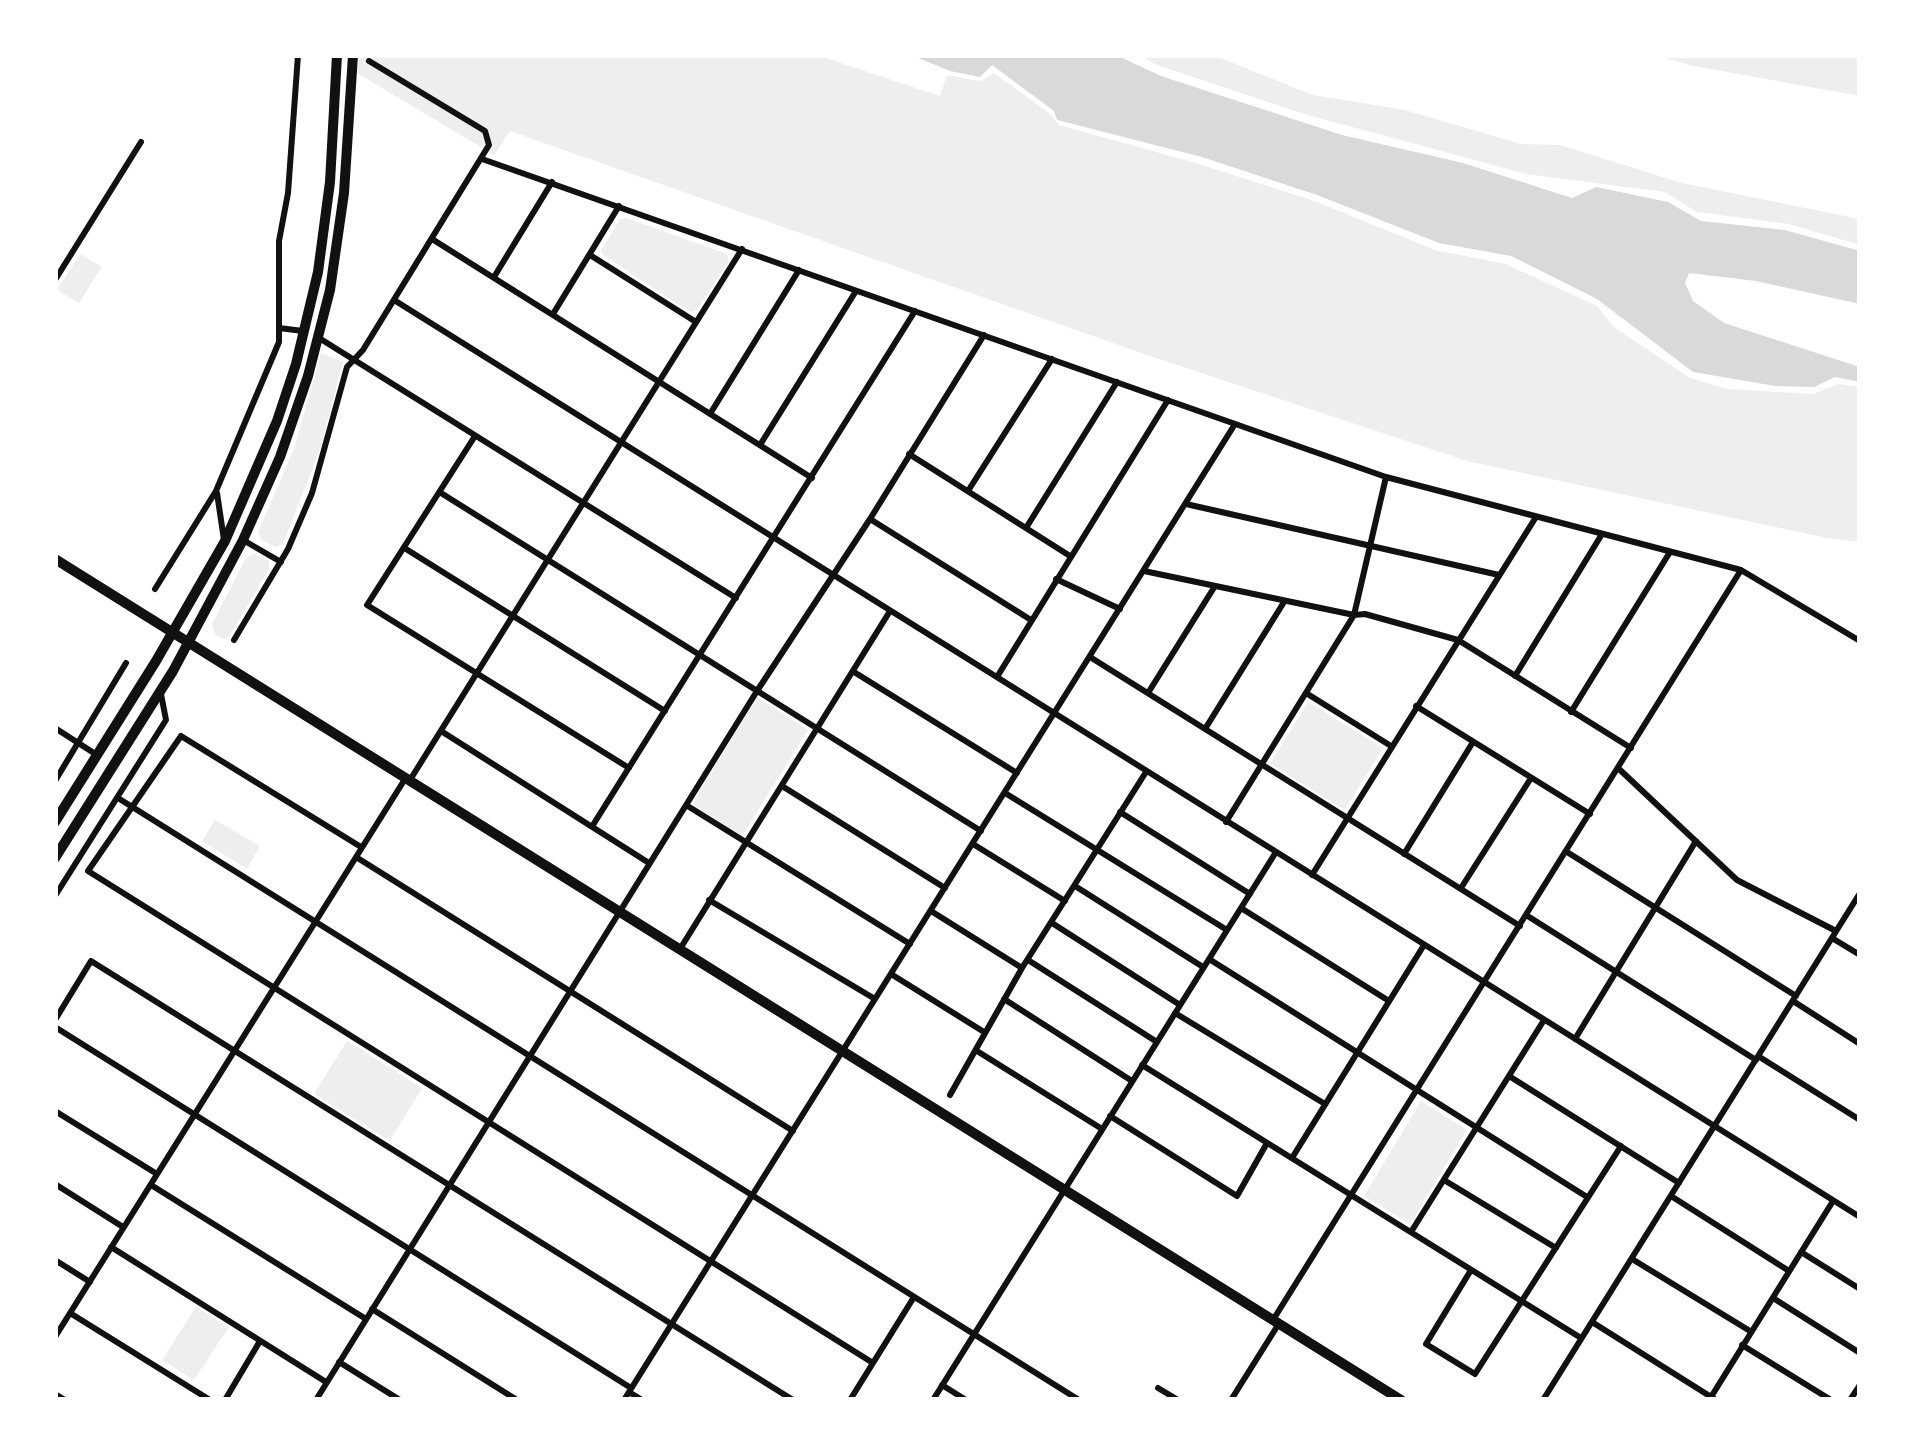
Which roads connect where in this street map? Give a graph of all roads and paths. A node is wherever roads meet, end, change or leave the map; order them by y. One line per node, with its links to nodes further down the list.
1 (298, 55): 20 (street)
2 (337, 55): 21 (highway)
3 (354, 55): 23 (highway)
4 (368, 61): 6 (street)
5 (141, 142): 14 (street)
6 (482, 159): 7 (street); 9 (street)
7 (552, 182): 8 (street); 13 (street)
8 (619, 206): 10 (street); 11 (street)
9 (432, 239): 13 (street); 16 (street)
10 (742, 250): 12 (street); 19 (street)
11 (590, 255): 18 (street); 19 (street)
12 (799, 270): 15 (street); 29 (street)
13 (494, 277): 18 (street)
14 (55, 280)
15 (856, 291): 17 (street); 33 (street)
16 (394, 300): 24 (street); 32 (street)
17 (914, 311): 22 (street); 36 (street)
18 (553, 314): 26 (street)
19 (696, 322): 26 (street)
20 (279, 328): 21 (street); 37 (street)
21 (304, 331): 48 (highway)
22 (984, 336): 25 (street); 34 (street)
23 (319, 338): 24 (street); 47 (highway)
24 (354, 359): 31 (street); 55 (street)
25 (1052, 359): 27 (street); 38 (street)
26 (661, 382): 29 (street); 32 (street)
27 (1116, 382): 28 (street); 44 (street)
28 (1168, 400): 30 (street); 52 (street)
29 (710, 414): 33 (street)
30 (1235, 424): 35 (street); 41 (street)
31 (475, 436): 39 (street); 40 (street)
32 (622, 442): 40 (street); 46 (street)
33 (760, 445): 36 (street)
34 (909, 454): 38 (street); 43 (street)
35 (1386, 477): 42 (street); 49 (street)
36 (812, 478): 46 (street)
37 (216, 490): 48 (street); 62 (street)
38 (968, 492): 44 (street)
39 (441, 493): 50 (street); 54 (street)
40 (584, 503): 54 (street); 63 (street)
41 (1186, 504): 49 (street); 57 (street)
42 (1536, 517): 45 (street); 59 (street)
43 (870, 519): 58 (street); 69 (street)
44 (1026, 528): 52 (street)
45 (1602, 534): 51 (street); 80 (street)
46 (774, 538): 58 (street); 63 (street)
47 (243, 540): 55 (street); 74 (highway)
48 (224, 541): 70 (highway)
49 (1370, 546): 59 (street); 67 (street)
50 (406, 549): 68 (street); 79 (street)
51 (1670, 552): 56 (street); 88 (street)
52 (1070, 556): 60 (street)
53 (55, 558): 70 (highway)
54 (549, 561): 68 (street); 75 (street)
55 (281, 562): 71 (street)
56 (1741, 570): 73 (street); 97 (street)
57 (1144, 571): 61 (street); 65 (street)
58 (831, 575): 66 (street); 83 (street)
59 (1499, 575): 72 (street)
60 (1056, 579): 65 (street); 69 (street)
61 (1216, 586): 64 (street); 84 (street)
62 (155, 589)
63 (736, 598): 75 (street)
64 (1284, 602): 67 (street); 92 (street)
65 (1120, 609): 76 (street)
66 (890, 611): 78 (street); 81 (street)
67 (1354, 615): 72 (street); 85 (street)
68 (513, 618): 79 (street); 87 (street)
69 (1031, 620): 81 (street)
70 (173, 632): 74 (highway); 98 (highway)
71 (234, 640)
72 (1458, 640): 80 (street); 86 (street)
73 (1860, 641)
74 (189, 642): 82 (highway); 105 (highway)
75 (700, 654): 83 (street); 87 (street)
76 (1090, 657): 84 (street); 89 (street)
77 (126, 663): 95 (street)
78 (854, 672): 91 (street); 103 (street)
79 (478, 674): 93 (street); 100 (street)
80 (1515, 676): 88 (street)
81 (997, 677): 89 (street)
82 (160, 692): 109 (street); 128 (highway)
83 (756, 692): 91 (street); 110 (street)
84 (1148, 693): 92 (street)
85 (1306, 693): 96 (street); 99 (street)
86 (1416, 706): 94 (street); 96 (street)
87 (665, 712): 100 (street)
88 (1571, 712): 97 (street)
89 (1055, 714): 102 (street); 103 (street)
90 (55, 728): 95 (street)
91 (818, 728): 107 (street); 118 (street)
92 (1205, 729): 99 (street)
93 (441, 731): 105 (street); 117 (street)
94 (1473, 742): 104 (street); 126 (street)
95 (78, 743): 98 (street); 106 (street)
96 (1391, 746): 114 (street)
97 (1632, 748): 101 (street)
98 (97, 755): 115 (highway)
99 (1262, 764): 114 (street); 116 (street)
100 (629, 768): 117 (street)
101 (1618, 768): 113 (street); 119 (street)
102 (1146, 772): 112 (street); 116 (street)
103 (1017, 774): 108 (street)
104 (1531, 778): 113 (street); 133 (street)
105 (408, 779): 122 (street); 142 (highway)
106 (55, 781)
107 (782, 786): 120 (street); 132 (street)
108 (1005, 793): 118 (street); 123 (street)
109 (118, 798): 111 (street); 136 (street)
110 (686, 805): 120 (street); 129 (street)
111 (132, 808): 122 (street); 144 (street); 160 (street)
112 (1120, 812): 123 (street); 135 (street)
113 (1590, 814): 125 (street)
114 (1346, 818): 126 (street); 130 (street)
115 (55, 822)
116 (1226, 822): 124 (street)
117 (593, 825): 129 (street)
118 (980, 832): 121 (street)
119 (1696, 841): 140 (street); 148 (street)
120 (746, 842): 137 (street); 149 (street)
121 (973, 844): 132 (street); 138 (street)
122 (361, 847): 127 (street)
123 (1098, 848): 131 (street); 147 (street)
124 (1276, 852): 130 (street); 135 (street)
125 (1568, 852): 140 (street); 143 (street)
126 (1404, 854): 133 (street)
127 (356, 857): 144 (street); 161 (street)
128 (55, 858)
129 (649, 863): 142 (street)
130 (1312, 875): 150 (street)
131 (1075, 886): 138 (street); 156 (street)
132 (945, 888): 141 (street)
133 (1461, 888): 146 (street)
134 (1860, 893): 148 (street)
135 (1250, 894): 139 (street)
136 (55, 896)
137 (710, 900): 151 (street); 163 (street)
138 (1065, 901): 145 (street)
139 (1241, 908): 147 (street); 165 (street)
140 (1655, 908): 157 (street); 164 (street)
141 (931, 910): 149 (street); 155 (street)
142 (619, 911): 151 (highway); 161 (street)
143 (1526, 916): 146 (street); 157 (street)
144 (315, 922): 160 (street); 178 (street)
145 (1052, 923): 154 (street); 166 (street)
146 (1520, 926): 159 (street)
147 (1227, 930): 153 (street)
148 (1834, 934): 152 (street); 164 (street)
149 (910, 944): 158 (street)
150 (1424, 945): 159 (street); 165 (street)
151 (680, 949): 175 (highway)
152 (1860, 955)
153 (1209, 959): 156 (street); 177 (street)
154 (1028, 960): 155 (street); 172 (street)
155 (1022, 968): 162 (street)
156 (1204, 968): 166 (street)
157 (1616, 972): 171 (street); 179 (street)
158 (891, 974): 163 (street); 170 (street)
159 (1484, 983): 168 (street); 183 (street)
160 (275, 987): 174 (street); 190 (street)
161 (572, 992): 178 (street); 194 (street)
162 (1004, 998): 170 (street); 182 (street)
163 (875, 999): 175 (street)
164 (1794, 999): 173 (street); 179 (street)
165 (1390, 1001): 177 (street)
166 (1178, 1009): 172 (street); 185 (street)
167 (55, 1020): 174 (street)
168 (1544, 1020): 171 (street); 181 (street)
169 (55, 1027): 187 (street)
170 (984, 1032): 176 (street)
171 (1574, 1039): 191 (street)
172 (1156, 1042): 180 (street)
173 (1860, 1044)
174 (235, 1050): 187 (street); 203 (street)
175 (843, 1051): 194 (street); 204 (highway)
176 (976, 1051): 184 (street); 193 (street)
177 (1357, 1054): 183 (street); 185 (street)
178 (531, 1056): 190 (street); 205 (street)
179 (1757, 1058): 189 (street); 191 (street)
180 (1142, 1065): 182 (street); 195 (street)
181 (1510, 1076): 192 (street); 196 (street)
182 (1132, 1081): 188 (street)
183 (1417, 1090): 192 (street); 206 (street)
184 (950, 1094)
185 (1326, 1104): 197 (street)
186 (55, 1111): 198 (street)
187 (194, 1114): 198 (street); 215 (street)
188 (1110, 1116): 193 (street); 195 (street)
189 (1860, 1120)
190 (488, 1121): 203 (street); 219 (street)
191 (1715, 1127): 200 (street); 209 (street)
192 (1477, 1128): 199 (street); 208 (street)
193 (1102, 1129): 204 (street)
194 (793, 1130): 205 (street)
195 (1268, 1143): 197 (street)
196 (1621, 1146): 200 (street); 208 (street)
197 (1292, 1158): 206 (street)
198 (157, 1174): 202 (street)
199 (1444, 1180): 212 (street); 214 (street)
200 (1679, 1183): 207 (street)
201 (55, 1184): 211 (street)
202 (151, 1185): 211 (street); 229 (street)
203 (449, 1186): 215 (street); 231 (street)
204 (1064, 1189): 232 (highway); 234 (street)
205 (752, 1195): 219 (street); 224 (street)
206 (1351, 1195): 212 (street); 232 (street)
207 (1671, 1196): 217 (street); 221 (street)
208 (1587, 1197): 214 (street)
209 (1833, 1201): 210 (street); 216 (street)
210 (1860, 1218)
211 (124, 1227): 213 (street)
212 (1411, 1232): 220 (street)
213 (111, 1247): 222 (street); 237 (street)
214 (1556, 1248): 226 (street)
215 (410, 1250): 227 (street); 246 (street)
216 (1801, 1252): 221 (street); 223 (street)
217 (1632, 1259): 230 (street); 233 (street)
218 (55, 1260): 222 (street)
219 (711, 1260): 231 (street); 241 (street)
220 (1470, 1270): 226 (street); 226 (street)
221 (1789, 1270): 225 (street)
222 (90, 1282): 228 (street)
223 (1860, 1289)
224 (914, 1297): 234 (street); 241 (street)
225 (1772, 1297): 233 (street); 239 (street)
226 (1523, 1302): 236 (street)
227 (372, 1309): 229 (street); 254 (street)
228 (70, 1313): 235 (street); 250 (street)
229 (366, 1319): 240 (street)
230 (1592, 1322): 236 (street); 248 (street)
231 (672, 1323): 246 (street); 257 (street)
232 (1275, 1323): 263 (street); 264 (highway)
233 (1750, 1332): 238 (street)
234 (974, 1334): 244 (street); 261 (street)
235 (55, 1337)
236 (1582, 1338): 265 (street)
237 (260, 1341): 242 (street); 251 (street)
238 (1742, 1344): 248 (street); 266 (street)
239 (1860, 1353)
240 (339, 1362): 242 (street); 253 (street)
241 (873, 1363): 258 (street)
242 (326, 1382): 252 (street)
243 (1860, 1384): 267 (street)
244 (942, 1386): 259 (street); 260 (street)
245 (1158, 1388): 262 (street)
246 (630, 1390): 255 (street); 256 (street)
247 (55, 1394): 249 (street)
248 (1714, 1398)
249 (65, 1400)
250 (210, 1400)
251 (225, 1400)
252 (316, 1400)
253 (400, 1400)
254 (517, 1400)
255 (624, 1400)
256 (642, 1400)
257 (793, 1400)
258 (850, 1400)
259 (933, 1400)
260 (966, 1400)
261 (1079, 1400)
262 (1178, 1400)
263 (1231, 1400)
264 (1401, 1400)
265 (1543, 1400)
266 (1831, 1400)
267 (1850, 1400)

